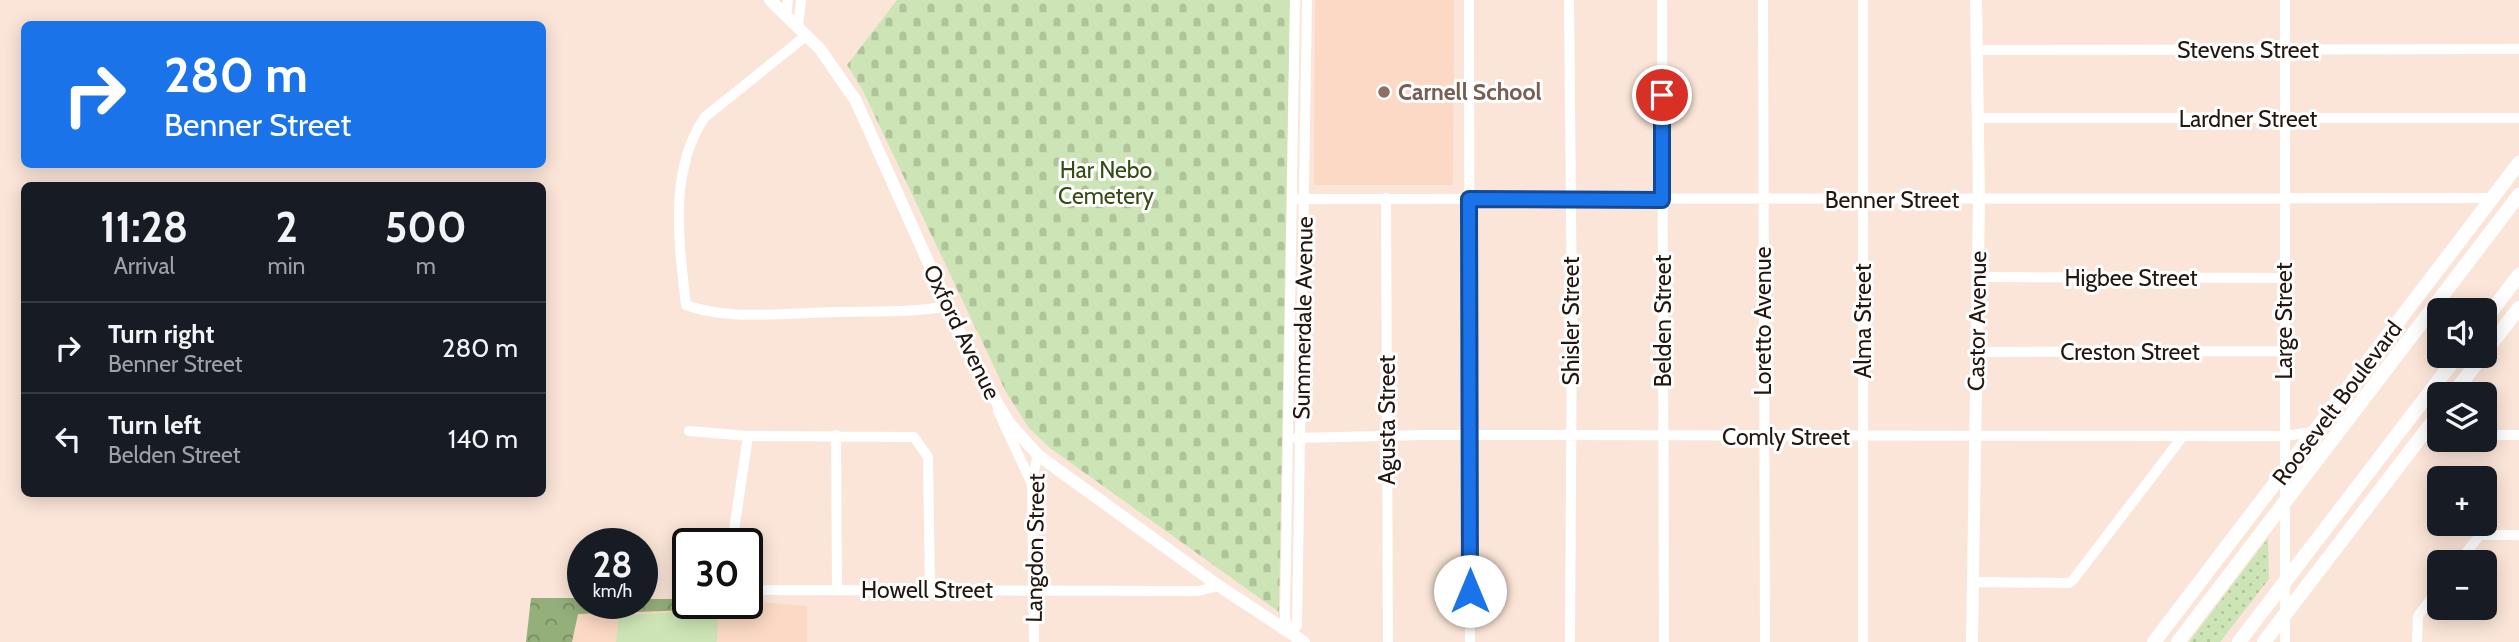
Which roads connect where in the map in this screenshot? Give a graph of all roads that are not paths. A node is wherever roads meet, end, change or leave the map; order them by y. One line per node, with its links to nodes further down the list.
1 (770, 0): 13 (main road, Oxford Avenue)
2 (788, 0): 13 (street)
3 (1295, 0): 26 (street, Summerdale Avenue)
4 (1307, 0): 27 (street, Summerdale Avenue)
5 (1469, 0): 28 (street)
6 (1569, 0): 29 (street, Shisler Street)
7 (1662, 0): 30 (street, Belden Street)
8 (1763, 0): 31 (street, Loretto Avenue)
9 (1863, 0): 32 (street, Alma Street)
10 (1976, 0): 16 (main road, Castor Avenue)
11 (2285, 0): 17 (street, Large Street)
12 (803, 2): 14 (street)
13 (786, 15): 14 (main road, Oxford Avenue)
14 (803, 30): 39 (main road, Oxford Avenue); 39 (street)
15 (2519, 49): 17 (street, Stevens Street)
16 (1977, 50): 17 (street, Stevens Street); 18 (main road, Castor Avenue)
17 (2285, 51): 20 (street, Large Street)
18 (1976, 118): 20 (street, Lardner Street); 33 (main road, Castor Avenue)
19 (2519, 118): 20 (street, Lardner Street)
20 (2285, 120): 24 (street, Large Street)
21 (2519, 163): 25 (highway, Roosevelt Boulevard)
22 (2519, 195): 34 (highway, Roosevelt Boulevard)
23 (1386, 198): 27 (street, Benner Street); 28 (street, Benner Street); 56 (street, Agusta Street)
24 (2284, 198): 25 (street, Benner Street); 33 (street, Benner Street); 37 (street, Large Street)
25 (2493, 198): 41 (highway, Roosevelt Boulevard)
26 (1292, 199): 27 (street, Benner Street); 65 (street, Summerdale Avenue)
27 (1305, 199): 66 (street, Summerdale Avenue)
28 (1469, 199): 29 (street, Benner Street); 57 (street)
29 (1571, 199): 30 (street, Benner Street); 58 (street, Shisler Street)
30 (1662, 200): 31 (street, Benner Street); 59 (street, Belden Street)
31 (1764, 200): 32 (street, Benner Street); 63 (street, Loretto Avenue)
32 (1863, 200): 33 (street, Benner Street); 64 (street, Alma Street)
33 (1979, 200): 35 (main road, Castor Avenue)
34 (2471, 258): 41 (highway); 70 (highway, Roosevelt Boulevard)
35 (1977, 277): 37 (street, Higbee Street); 44 (main road, Castor Avenue)
36 (2519, 277): 38 (highway)
37 (2284, 278): 43 (street, Large Street)
38 (2497, 304)
39 (948, 306): 46 (main road, Oxford Avenue)
40 (2519, 308): 42 (highway)
41 (2398, 322): 48 (highway, Roosevelt Boulevard)
42 (2497, 337)
43 (2284, 351): 44 (street, Creston Street); 62 (street, Large Street)
44 (1976, 352): 60 (main road, Castor Avenue)
45 (2448, 368): 75 (highway)
46 (994, 400): 67 (main road, Oxford Avenue); 69 (street)
47 (2427, 429): 51 (highway)
48 (2316, 430): 62 (street, Comly Street); 68 (highway, Roosevelt Boulevard)
49 (689, 431): 55 (street)
50 (836, 435): 55 (street); 78 (street); 79 (street)
51 (2422, 435): 52 (street); 82 (highway)
52 (2427, 435)
53 (2497, 435): 54 (street)
54 (2519, 435)
55 (748, 436): 71 (street)
56 (1387, 436): 57 (street, Comly Street); 66 (street, Comly Street); 86 (street, Agusta Street)
57 (1469, 436): 58 (street, Comly Street); 87 (street)
58 (1570, 436): 59 (street, Comly Street); 88 (street, Shisler Street)
59 (1664, 436): 63 (street, Comly Street); 89 (street, Belden Street)
60 (1975, 436): 61 (street, Comly Street); 64 (street, Comly Street); 74 (main road, Castor Avenue)
61 (2183, 436): 62 (street, Comly Street); 74 (street)
62 (2285, 436): 68 (street, Large Street)
63 (1763, 437): 64 (street, Comly Street); 90 (street, Loretto Avenue)
64 (1863, 437): 91 (street, Alma Street)
65 (1288, 438): 66 (street, Comly Street); 83 (street, Summerdale Avenue)
66 (1301, 438): 83 (street, Summerdale Avenue)
67 (1038, 455): 69 (street, Langdon Street); 76 (main road, Oxford Avenue)
68 (2285, 471): 70 (street, Large Street); 93 (highway, Roosevelt Boulevard)
69 (1032, 487): 80 (street, Langdon Street)
70 (2285, 502): 75 (street, Large Street); 94 (highway, Roosevelt Boulevard)
71 (734, 528)
72 (2519, 535): 73 (street)
73 (2468, 550)
74 (1973, 582): 92 (main road, Castor Avenue)
75 (2285, 582): 82 (street, Large Street); 95 (highway)
76 (1219, 586): 80 (street, Howell Street); 83 (main road, Oxford Avenue)
77 (763, 590): 78 (street, Howell Street)
78 (837, 590): 79 (street, Howell Street)
79 (930, 590): 80 (street, Howell Street)
80 (1033, 590): 84 (street, Langdon Street)
81 (2427, 604): 98 (street)
82 (2285, 615): 96 (highway); 97 (street, Large Street)
83 (1287, 638): 85 (main road, Oxford Avenue)
84 (1034, 642)
85 (1304, 642)
86 (1388, 642)
87 (1471, 642)
88 (1570, 642)
89 (1664, 642)
90 (1765, 642)
91 (1863, 642)
92 (1972, 642)
93 (2154, 642)
94 (2178, 642)
95 (2239, 642)
96 (2264, 642)
97 (2285, 642)
98 (2417, 642)

